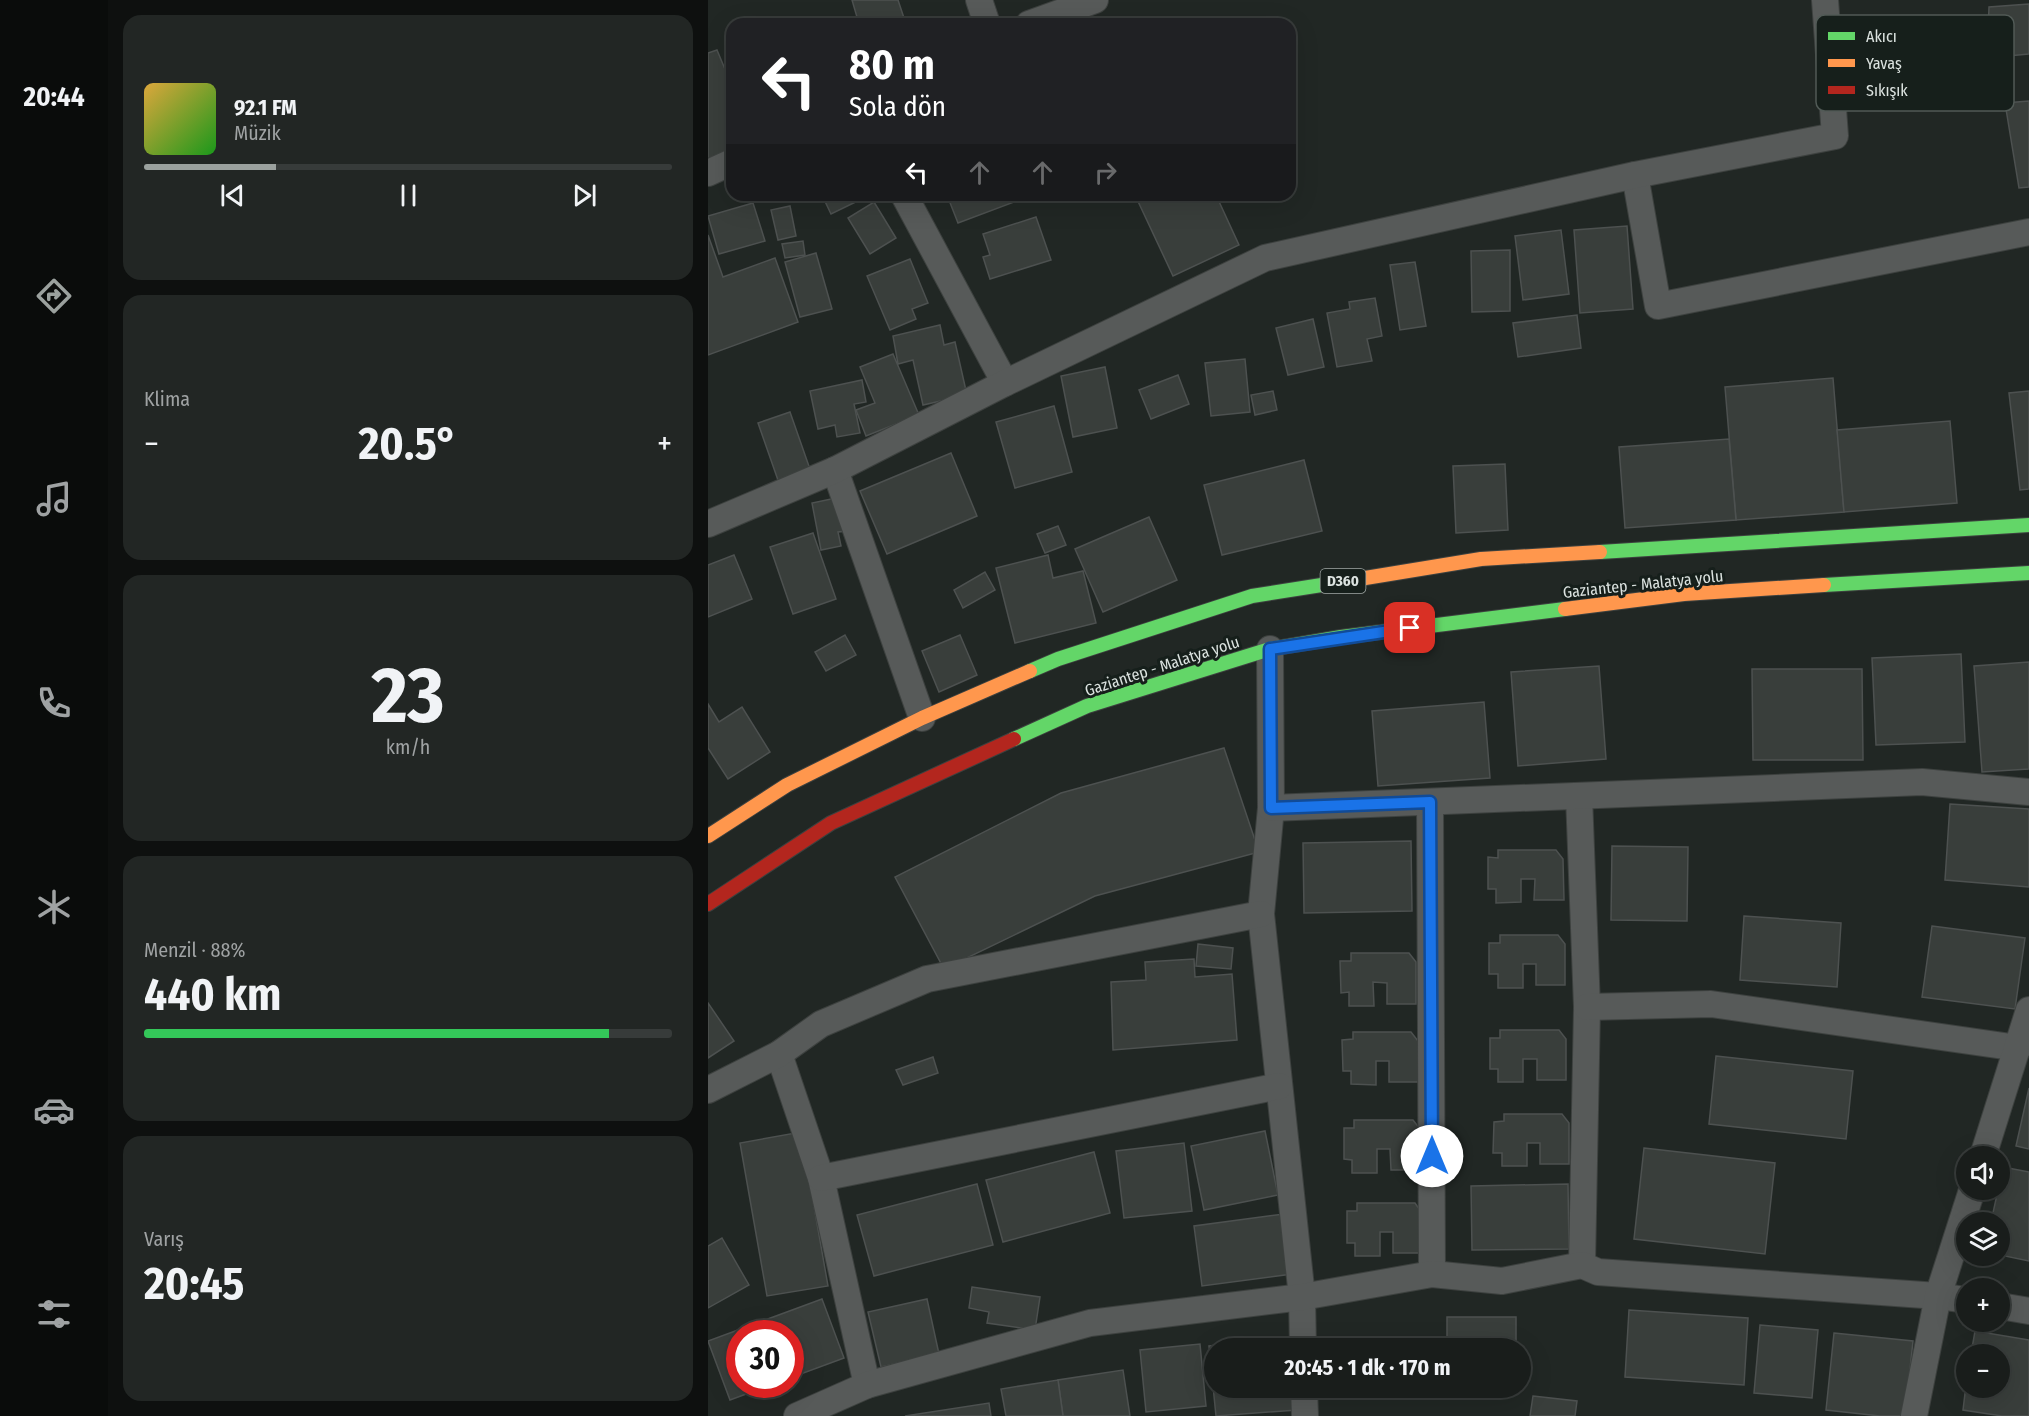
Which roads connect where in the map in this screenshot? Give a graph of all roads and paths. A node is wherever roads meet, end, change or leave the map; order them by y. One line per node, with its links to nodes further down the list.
1 (979, 0): 5 (street)
2 (1095, 0): 6 (street)
3 (1825, 0): 4 (street)
4 (1826, 15)
5 (985, 18)
6 (1046, 18)
7 (1833, 111): 10 (street)
8 (726, 165): 9 (street)
9 (708, 173)
10 (1635, 175): 12 (street); 13 (street)
11 (907, 201): 13 (street)
12 (2029, 232)
13 (1005, 383): 14 (street)
14 (835, 470): 15 (street); 19 (street)
15 (708, 524)
16 (2029, 525): 19 (highway, Gaziantep - Malatya yolu / D360)
17 (2029, 573): 18 (highway, Gaziantep - Malatya yolu)
18 (1270, 649): 23 (street); 25 (highway, Gaziantep - Malatya yolu)
19 (922, 718): 24 (highway, Gaziantep - Malatya yolu / D360)
20 (2029, 792): 21 (street)
21 (1579, 796): 22 (street); 27 (street)
22 (1430, 802): 23 (street); 37 (street)
23 (1271, 808): 26 (street)
24 (708, 836)
25 (708, 903)
26 (1261, 914): 30 (street); 31 (street)
27 (1587, 1007): 29 (street); 36 (street)
28 (2029, 1010): 29 (street)
29 (2018, 1048): 33 (street)
30 (779, 1054): 32 (street); 34 (street)
31 (1279, 1086): 34 (street); 39 (street)
32 (708, 1090)
33 (1986, 1146)
34 (821, 1178): 44 (street)
35 (1969, 1200): 38 (street)
36 (1582, 1265): 37 (street); 38 (street)
37 (1432, 1274): 39 (street)
38 (1938, 1296): 40 (street); 48 (street)
39 (1302, 1298): 43 (street); 44 (street)
40 (1956, 1299)
41 (2010, 1308): 42 (street)
42 (2029, 1311)
43 (1303, 1338)
44 (867, 1385): 46 (street)
45 (1304, 1398): 47 (street)
46 (797, 1416)
47 (1305, 1416)
48 (1914, 1416)

